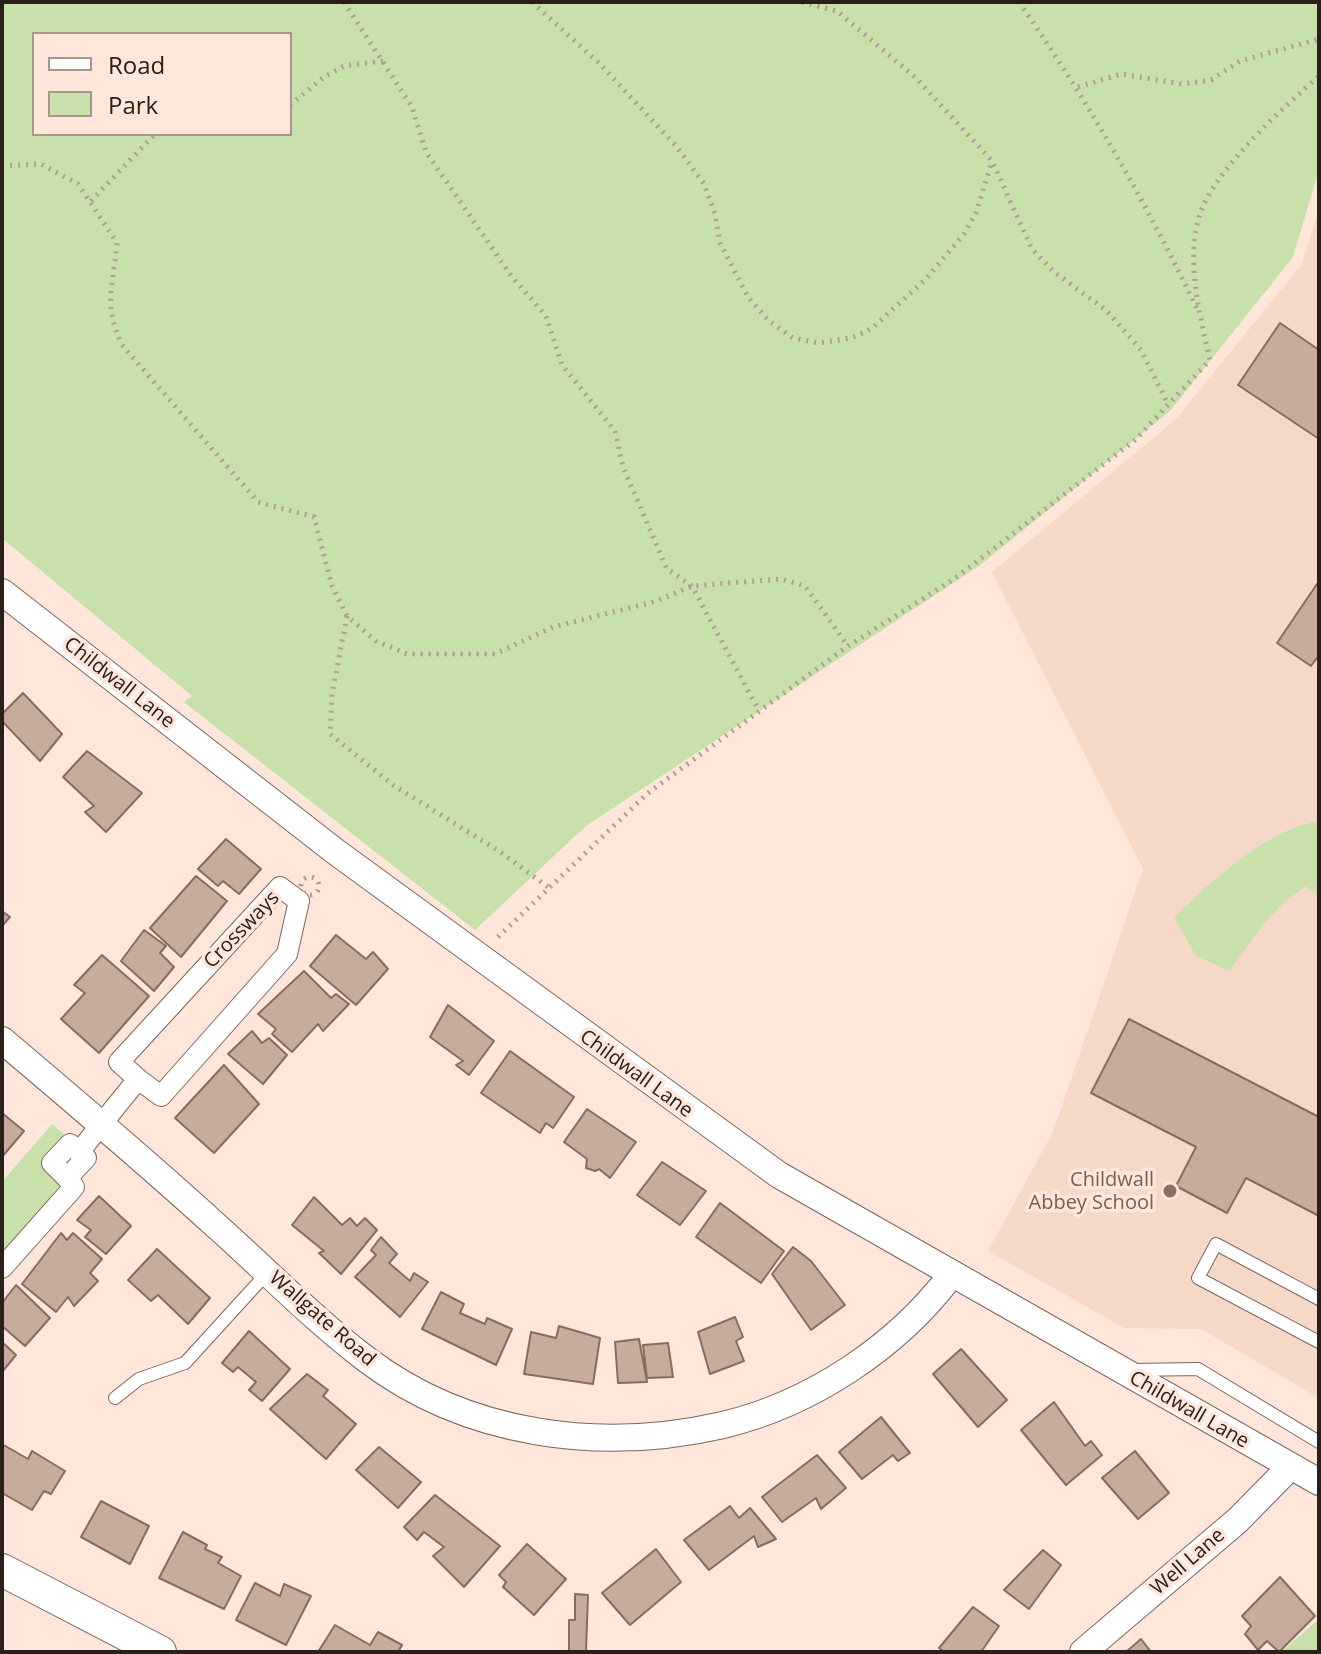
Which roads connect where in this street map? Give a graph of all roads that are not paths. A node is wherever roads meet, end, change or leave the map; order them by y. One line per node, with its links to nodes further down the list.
1 (2, 592): 7 (street, Childwall Lane)
2 (2, 1040): 4 (street, Wallgate Road)
3 (138, 1079): 3 (street, Crossways); 4 (street)
4 (102, 1125): 5 (street); 6 (street, Wallgate Road)
5 (2, 1268)
6 (268, 1272): 7 (street, Wallgate Road); 11 (lane)
7 (951, 1275): 10 (street, Childwall Lane)
8 (1319, 1299): 9 (lane)
9 (1319, 1342)
10 (1120, 1370): 12 (lane); 13 (street, Childwall Lane)
11 (115, 1398)
12 (1319, 1442)
13 (1290, 1467): 14 (street, Childwall Lane); 17 (street, Well Lane)
14 (1319, 1482)
15 (2, 1570): 16 (street)
16 (160, 1652)
17 (1083, 1652)

